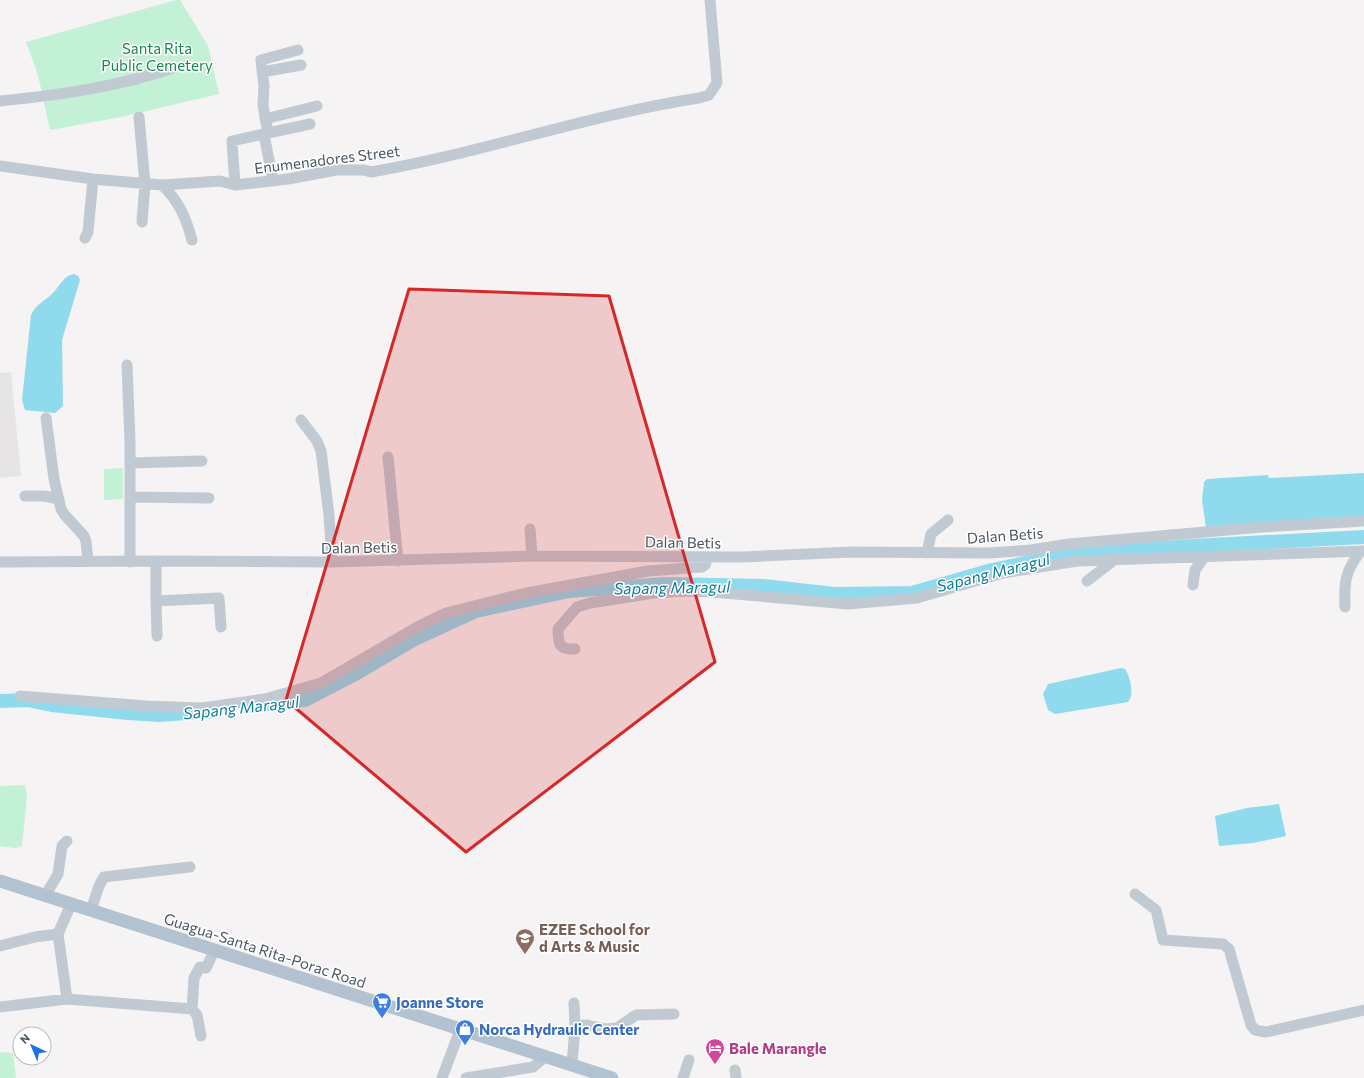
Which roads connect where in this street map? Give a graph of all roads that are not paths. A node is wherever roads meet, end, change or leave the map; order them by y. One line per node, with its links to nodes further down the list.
1 (710, 0): 14 (street, Enumenadores Street)
2 (298, 50): 5 (street)
3 (301, 65): 5 (street)
4 (173, 68): 6 (street)
5 (262, 72): 9 (street)
6 (0, 101)
7 (317, 106): 9 (street)
8 (139, 117): 15 (street)
9 (266, 119): 11 (street)
10 (310, 124): 11 (street)
11 (266, 134): 14 (street); 17 (street)
12 (0, 166): 13 (street, Enumenadores Street)
13 (93, 178): 15 (street, Enumenadores Street); 19 (street)
14 (273, 180): 17 (street, Enumenadores Street)
15 (145, 184): 16 (street, Enumenadores Street); 18 (street)
16 (162, 185): 17 (street, Enumenadores Street); 20 (street)
17 (235, 185)
18 (142, 222)
19 (85, 238)
20 (192, 240)
21 (127, 365): 26 (street)
22 (46, 418): 30 (street)
23 (301, 420): 45 (street)
24 (388, 457): 40 (street)
25 (202, 461): 26 (street)
26 (130, 463): 28 (street)
27 (25, 496): 30 (street)
28 (130, 497): 29 (street); 44 (street)
29 (209, 498)
30 (59, 499): 43 (street)
31 (948, 520): 35 (street)
32 (1364, 521): 35 (street, Dalan Betis)
33 (530, 530): 36 (street)
34 (1363, 551): 37 (street); 49 (street)
35 (927, 553): 38 (street, Dalan Betis)
36 (532, 556): 38 (street, Dalan Betis); 40 (street, Dalan Betis)
37 (1205, 556): 41 (street); 47 (street)
38 (708, 557): 53 (street)
39 (156, 561): 44 (street, Dalan Betis); 45 (street, Dalan Betis); 48 (street)
40 (398, 561): 45 (street, Dalan Betis)
41 (1113, 561): 46 (street); 52 (street)
42 (0, 562): 43 (street, Dalan Betis)
43 (88, 562): 44 (street, Dalan Betis)
44 (130, 562)
45 (332, 562)
46 (1087, 581)
47 (1193, 585)
48 (156, 601): 50 (street); 51 (street)
49 (1345, 607)
50 (221, 627)
51 (156, 636)
52 (575, 649)
53 (20, 696)
54 (67, 841): 58 (street)
55 (190, 867): 60 (street)
56 (0, 881): 58 (main road, Guagua-Santa Rita-Porac Road)
57 (1135, 894): 68 (street)
58 (45, 896): 59 (main road, Guagua-Santa Rita-Porac Road)
59 (71, 904): 60 (main road, Guagua-Santa Rita-Porac Road); 61 (street)
60 (91, 910): 63 (main road, Guagua-Santa Rita-Porac Road)
61 (58, 934): 62 (street); 64 (street)
62 (0, 946)
63 (214, 952): 67 (street); 71 (main road, Guagua-Santa Rita-Porac Road)
64 (67, 999): 66 (street); 67 (street)
65 (574, 1003): 70 (street)
66 (0, 1007)
67 (192, 1009): 72 (street)
68 (1364, 1010)
69 (674, 1014): 70 (street)
70 (575, 1026): 75 (street)
71 (460, 1030): 73 (main road, Guagua-Santa Rita-Porac Road); 77 (street)
72 (201, 1036)
73 (546, 1056): 75 (main road, Guagua-Santa Rita-Porac Road); 76 (street)
74 (689, 1060): 80 (street)
75 (572, 1065): 79 (main road, Guagua-Santa Rita-Porac Road)
76 (533, 1073): 78 (street)
77 (442, 1078)
78 (466, 1078)
79 (612, 1078)
80 (683, 1078)

